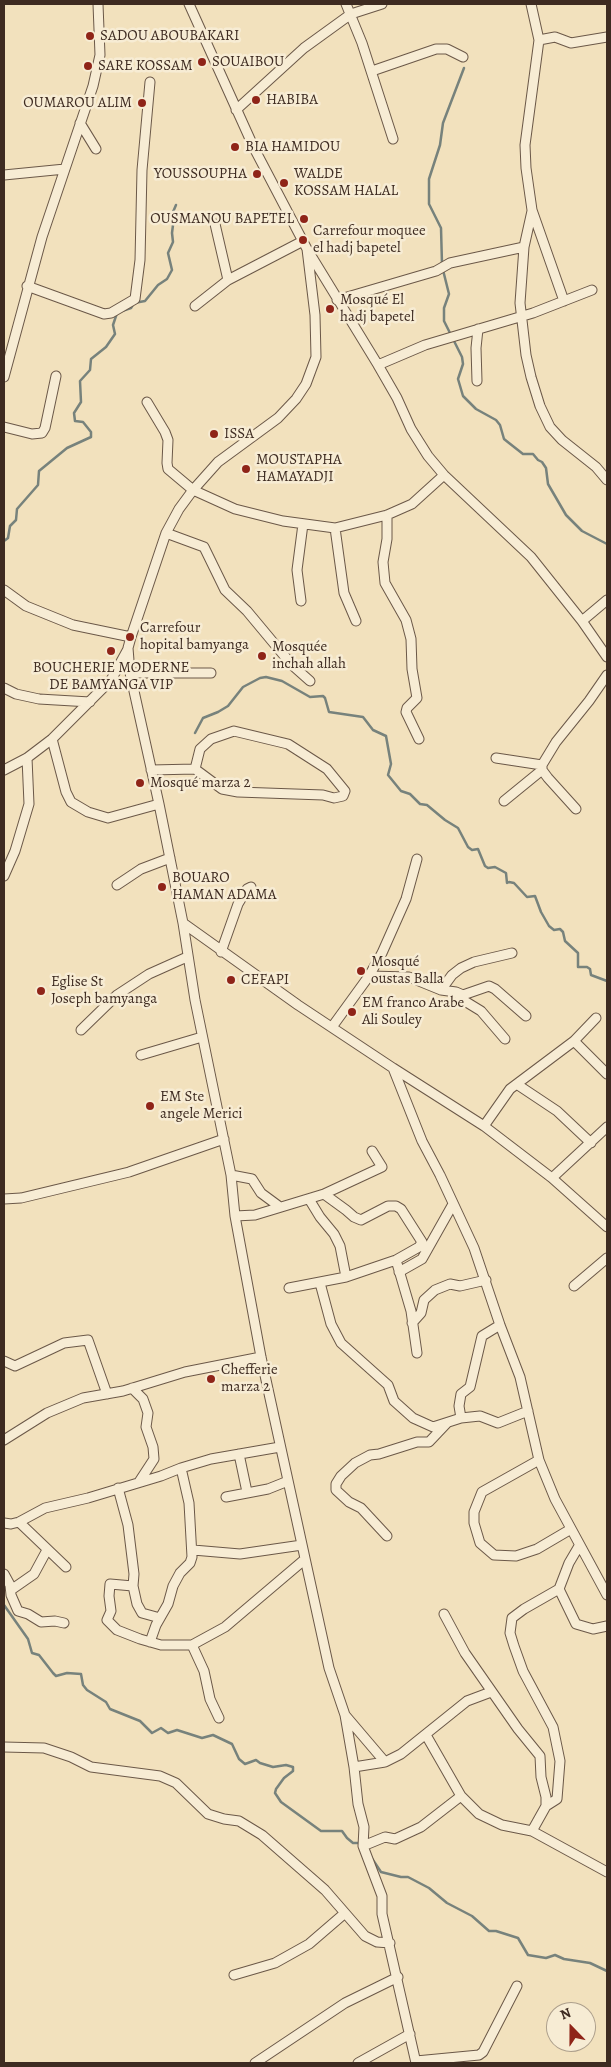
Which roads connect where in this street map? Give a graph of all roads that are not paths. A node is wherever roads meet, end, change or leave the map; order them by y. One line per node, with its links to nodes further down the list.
1 (98, 4): 13 (street)
2 (189, 4): 12 (street)
3 (346, 4): 6 (street)
4 (382, 4): 6 (street)
5 (530, 4): 8 (street)
6 (351, 14): 10 (street); 12 (street)
7 (607, 37): 8 (street)
8 (538, 40): 18 (street)
9 (463, 57): 10 (street)
10 (372, 71): 14 (street)
11 (150, 82): 23 (street)
12 (236, 110): 20 (street)
13 (80, 122): 15 (street); 16 (street)
14 (393, 139)
15 (96, 149)
16 (65, 169): 17 (street); 23 (street)
17 (4, 175)
18 (532, 210): 21 (street); 26 (street)
19 (216, 224): 22 (street)
20 (305, 245): 22 (street); 25 (street); 38 (street)
21 (524, 247): 25 (street); 28 (street)
22 (228, 280): 27 (street)
23 (27, 286): 32 (street)
24 (592, 290): 26 (street)
25 (337, 300): 30 (street)
26 (564, 301): 28 (street)
27 (195, 306)
28 (521, 316): 29 (street); 37 (street)
29 (478, 329): 30 (street); 33 (street)
30 (378, 365): 36 (street)
31 (56, 376): 35 (street)
32 (4, 377)
33 (477, 381)
34 (147, 402): 38 (street)
35 (4, 426)
36 (444, 475): 39 (street); 47 (street)
37 (607, 480)
38 (193, 490): 40 (street); 42 (street)
39 (387, 515): 41 (street); 58 (street)
40 (303, 524): 41 (street); 45 (street)
41 (335, 528): 46 (street)
42 (166, 533): 48 (street); 54 (street)
43 (4, 590): 48 (street)
44 (607, 600): 47 (street)
45 (301, 601)
46 (356, 621)
47 (582, 622): 50 (street)
48 (131, 637): 49 (street)
49 (128, 648): 51 (street); 56 (street)
50 (607, 657)
51 (130, 673): 52 (street); 64 (street)
52 (211, 673)
53 (607, 676): 61 (street)
54 (310, 681)
55 (4, 688): 56 (street)
56 (90, 702): 57 (street)
57 (52, 739): 59 (street); 66 (street)
58 (419, 740)
59 (27, 758): 63 (street); 70 (street)
60 (496, 758): 61 (street)
61 (542, 767): 65 (street); 67 (street)
62 (196, 769): 62 (street); 64 (street)
63 (4, 770)
64 (151, 770): 66 (street)
65 (504, 800)
66 (159, 804): 68 (street)
67 (576, 809)
68 (170, 858): 71 (street); 73 (street)
69 (417, 859): 77 (street)
70 (4, 876)
71 (117, 885)
72 (251, 887): 74 (street)
73 (183, 923): 74 (street); 76 (street)
74 (221, 952): 82 (street)
75 (512, 954): 78 (street)
76 (187, 957): 83 (street); 84 (street)
77 (369, 976): 78 (street); 82 (street)
78 (441, 990): 79 (street)
79 (456, 992): 80 (street); 85 (street)
80 (526, 1016)
81 (596, 1018): 86 (street)
82 (332, 1027): 88 (street)
83 (81, 1030)
84 (202, 1037): 87 (street); 93 (street)
85 (505, 1039)
86 (574, 1041): 89 (street); 90 (street)
87 (141, 1055)
88 (392, 1068): 91 (street); 101 (street)
89 (607, 1074)
90 (518, 1085): 91 (street); 94 (street)
91 (484, 1126): 97 (street)
92 (607, 1127): 94 (street)
93 (224, 1139): 96 (street); 99 (street)
94 (591, 1143): 97 (street)
95 (372, 1151): 98 (street)
96 (231, 1175): 102 (street); 103 (street)
97 (552, 1178): 104 (street)
98 (324, 1194): 100 (street); 106 (street)
99 (4, 1199)
100 (309, 1199): 102 (street); 108 (street)
101 (454, 1204): 107 (street); 109 (street)
102 (280, 1207): 103 (street)
103 (236, 1216): 116 (street)
104 (607, 1227)
105 (607, 1258): 111 (street)
106 (396, 1260): 107 (street); 108 (street)
107 (399, 1272): 113 (street)
108 (346, 1277): 110 (street)
109 (486, 1280): 113 (street); 114 (street)
110 (320, 1283): 112 (street); 122 (street)
111 (574, 1286)
112 (289, 1288)
113 (412, 1323): 115 (street)
114 (500, 1325): 120 (street); 121 (street)
115 (417, 1353)
116 (260, 1357): 118 (street); 124 (street)
117 (4, 1361): 119 (street)
118 (132, 1388): 119 (street); 129 (street)
119 (107, 1394): 123 (street)
120 (528, 1411): 121 (street); 126 (street)
121 (461, 1418): 122 (street)
122 (448, 1423): 136 (street)
123 (4, 1440)
124 (280, 1447): 125 (street); 128 (street)
125 (239, 1454): 127 (street); 131 (street)
126 (539, 1460): 135 (street); 135 (street)
127 (181, 1468): 129 (street); 140 (street)
128 (288, 1481): 131 (street); 137 (street)
129 (139, 1482): 130 (street)
130 (118, 1488): 133 (street); 144 (street)
131 (247, 1492): 132 (street)
132 (226, 1497)
133 (19, 1522): 134 (street); 139 (street)
134 (4, 1523)
135 (571, 1530): 138 (street)
136 (387, 1536)
137 (302, 1545): 140 (street); 141 (street)
138 (579, 1546): 145 (street); 147 (street)
139 (47, 1550): 142 (street); 146 (street)
140 (193, 1550): 149 (street)
141 (304, 1560): 153 (street); 155 (street)
142 (66, 1567)
143 (4, 1574): 146 (street)
144 (133, 1586): 149 (street); 152 (street)
145 (559, 1589): 151 (street); 162 (street)
146 (10, 1590): 150 (street)
147 (607, 1596)
148 (444, 1614): 154 (street)
149 (160, 1618): 152 (street)
150 (64, 1622)
151 (607, 1626)
152 (150, 1642): 153 (street)
153 (192, 1645): 156 (street)
154 (491, 1692): 157 (street); 162 (street)
155 (345, 1715): 159 (street); 160 (street)
156 (219, 1718)
157 (426, 1735): 159 (street); 161 (street)
158 (4, 1747): 166 (street)
159 (385, 1762): 160 (street)
160 (354, 1767): 164 (street)
161 (461, 1796): 163 (street); 164 (street)
162 (546, 1806): 163 (street)
163 (532, 1831): 165 (street)
164 (363, 1846): 167 (street)
165 (607, 1872)
166 (345, 1913): 167 (street); 168 (street)
167 (390, 1943): 169 (street)
168 (234, 1975)
169 (398, 1977): 171 (street); 173 (street)
170 (517, 1986): 172 (street)
171 (410, 2034): 172 (street); 174 (street)
172 (416, 2062)
173 (255, 2063)
174 (358, 2063)

